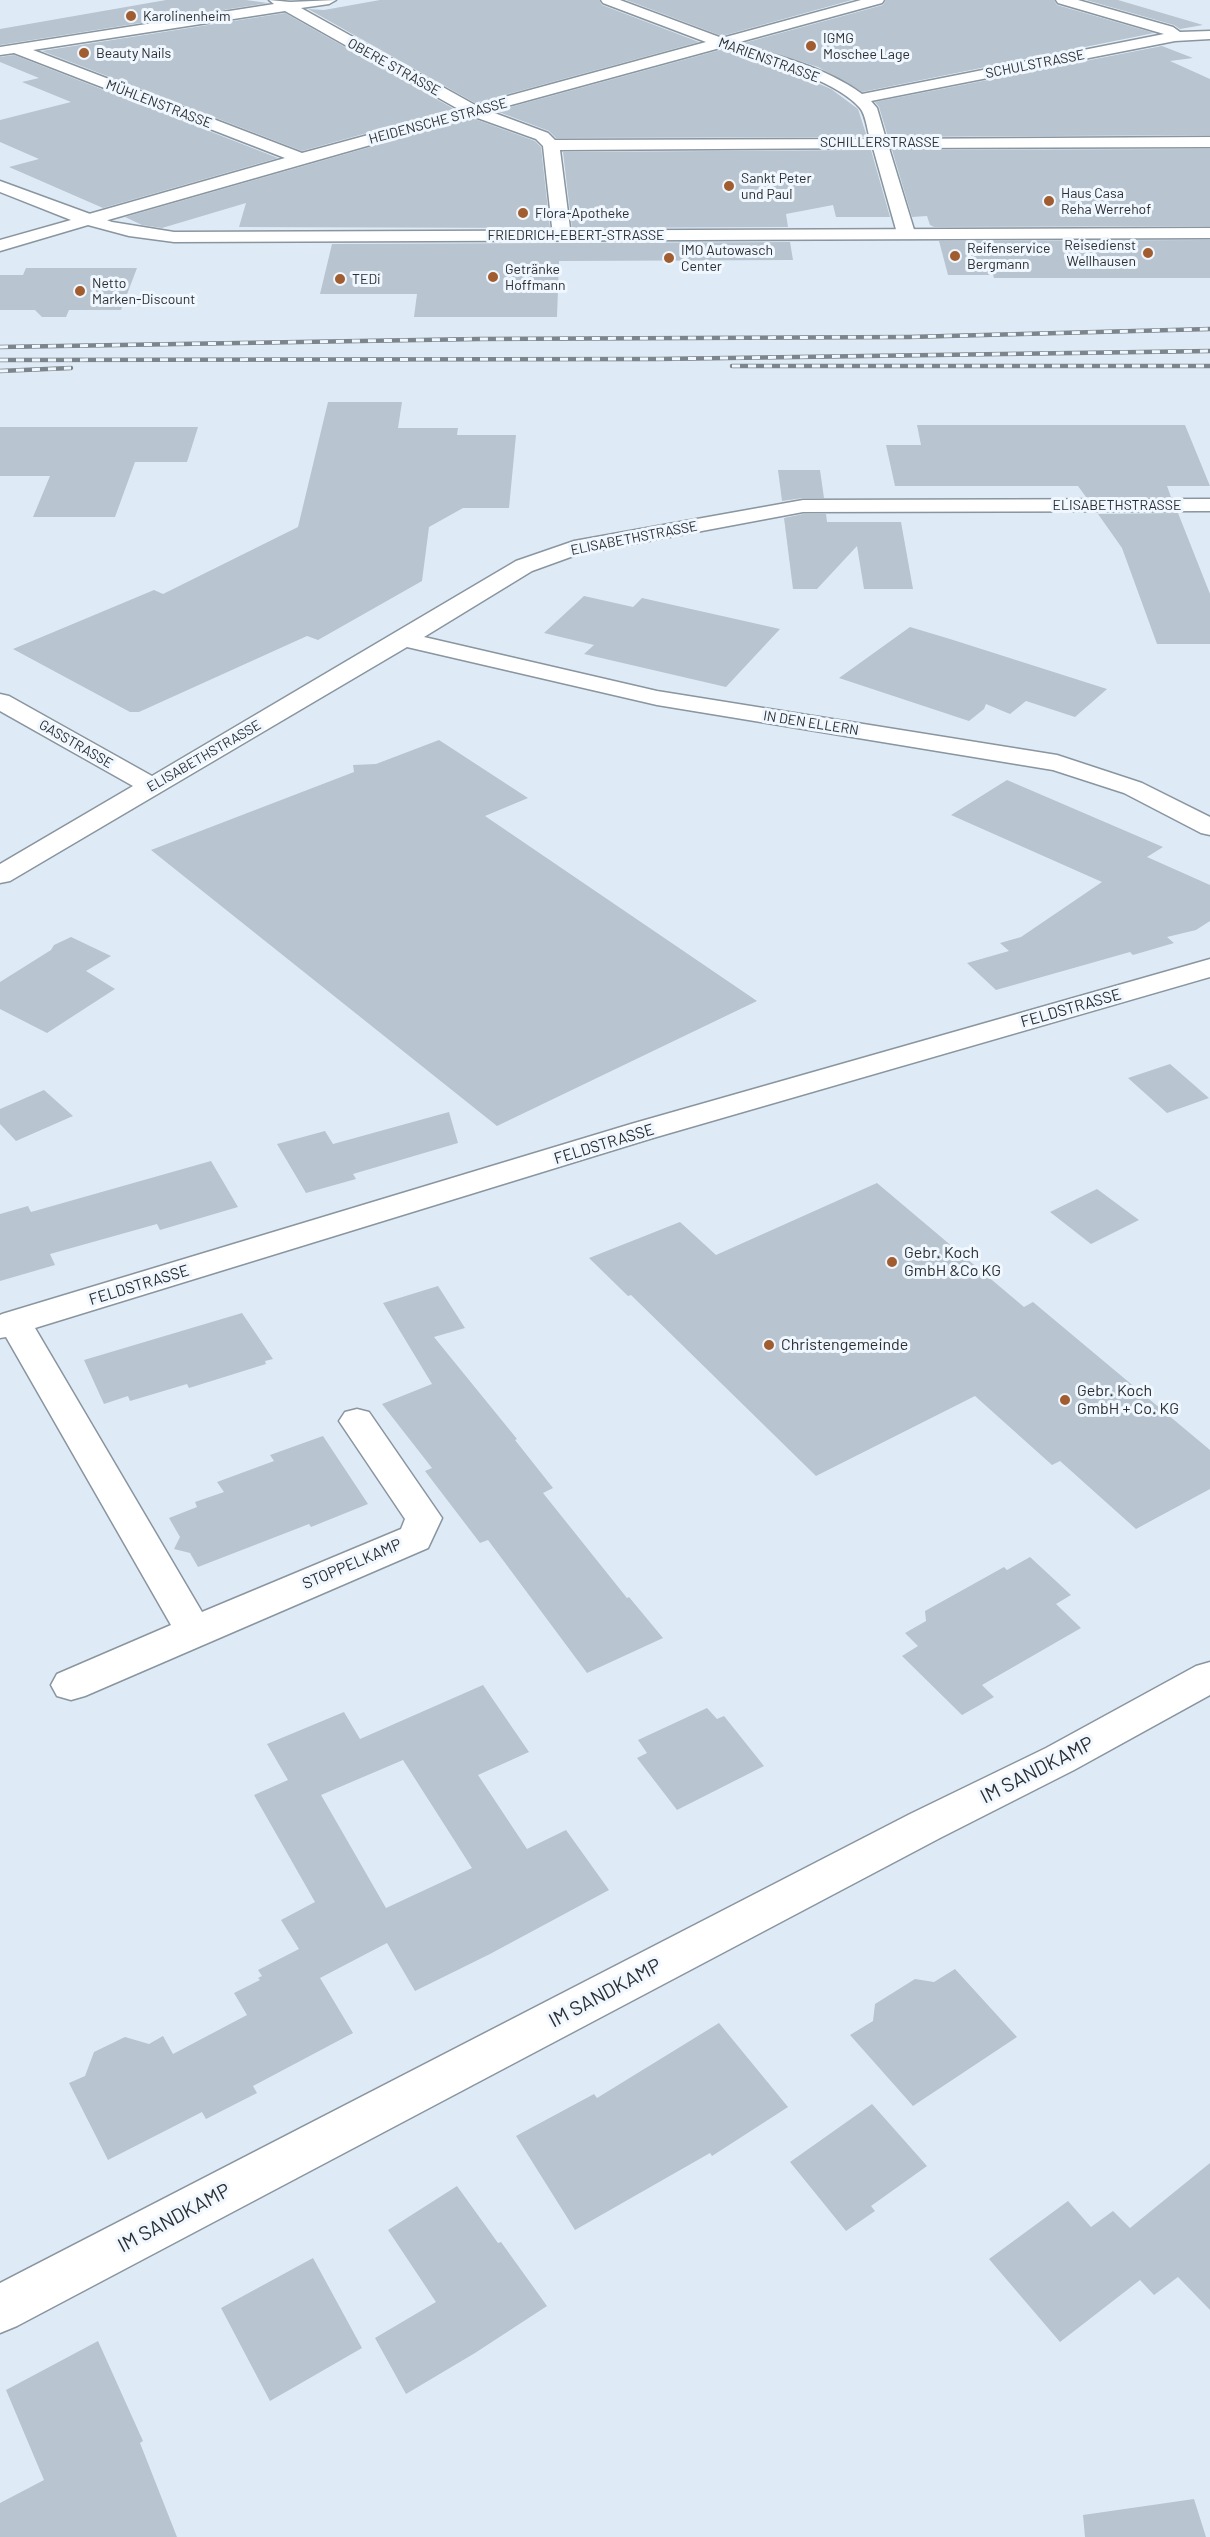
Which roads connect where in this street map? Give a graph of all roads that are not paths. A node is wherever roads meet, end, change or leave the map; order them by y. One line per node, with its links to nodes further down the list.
1 (329, 0): 5 (street)
2 (608, 0): 8 (street, MARIENSTRASSE)
3 (877, 0): 8 (street, HEIDENSCHE STRASSE)
4 (1063, 0): 7 (street)
5 (281, 3): 9 (street); 13 (street, OBERE STRASSE)
6 (1210, 35): 7 (street, SCHULSTRASSE)
7 (1177, 36): 11 (street); 12 (street, SCHULSTRASSE)
8 (722, 43): 12 (street, MARIENSTRASSE); 13 (street, HEIDENSCHE STRASSE)
9 (17, 49): 10 (street); 17 (street, MÜHLENSTRASSE)
10 (0, 51)
11 (1210, 51)
12 (860, 99): 14 (street)
13 (474, 111): 16 (street, OBERE STRASSE); 17 (street, HEIDENSCHE STRASSE)
14 (880, 142): 15 (street, SCHILLERSTRASSE); 16 (street, SCHILLERSTRASSE); 20 (street)
15 (1210, 142)
16 (551, 145): 22 (street)
17 (301, 158): 19 (street, HEIDENSCHE STRASSE)
18 (0, 186): 19 (street, FRIEDRICH-EBERT-STRASSE)
19 (88, 220): 22 (street, FRIEDRICH-EBERT-STRASSE); 23 (street, HEIDENSCHE STRASSE)
20 (906, 233): 21 (street, FRIEDRICH-EBERT-STRASSE); 22 (street, FRIEDRICH-EBERT-STRASSE)
21 (1210, 233)
22 (562, 236)
23 (0, 246)
24 (1210, 505): 25 (street, ELISABETHSTRASSE)
25 (404, 639): 27 (street, ELISABETHSTRASSE); 28 (street, IN DEN ELLERN)
26 (0, 701): 27 (street, GASSTRASSE)
27 (151, 786): 29 (street, ELISABETHSTRASSE)
28 (1210, 827)
29 (0, 875)
30 (1210, 968): 31 (street, FELDSTRASSE)
31 (7, 1324): 33 (street)
32 (357, 1421): 33 (street, STOPPELKAMP)
33 (194, 1631): 35 (street, STOPPELKAMP)
34 (1210, 1677): 36 (street, IM SANDKAMP)
35 (71, 1685)
36 (0, 2309)

